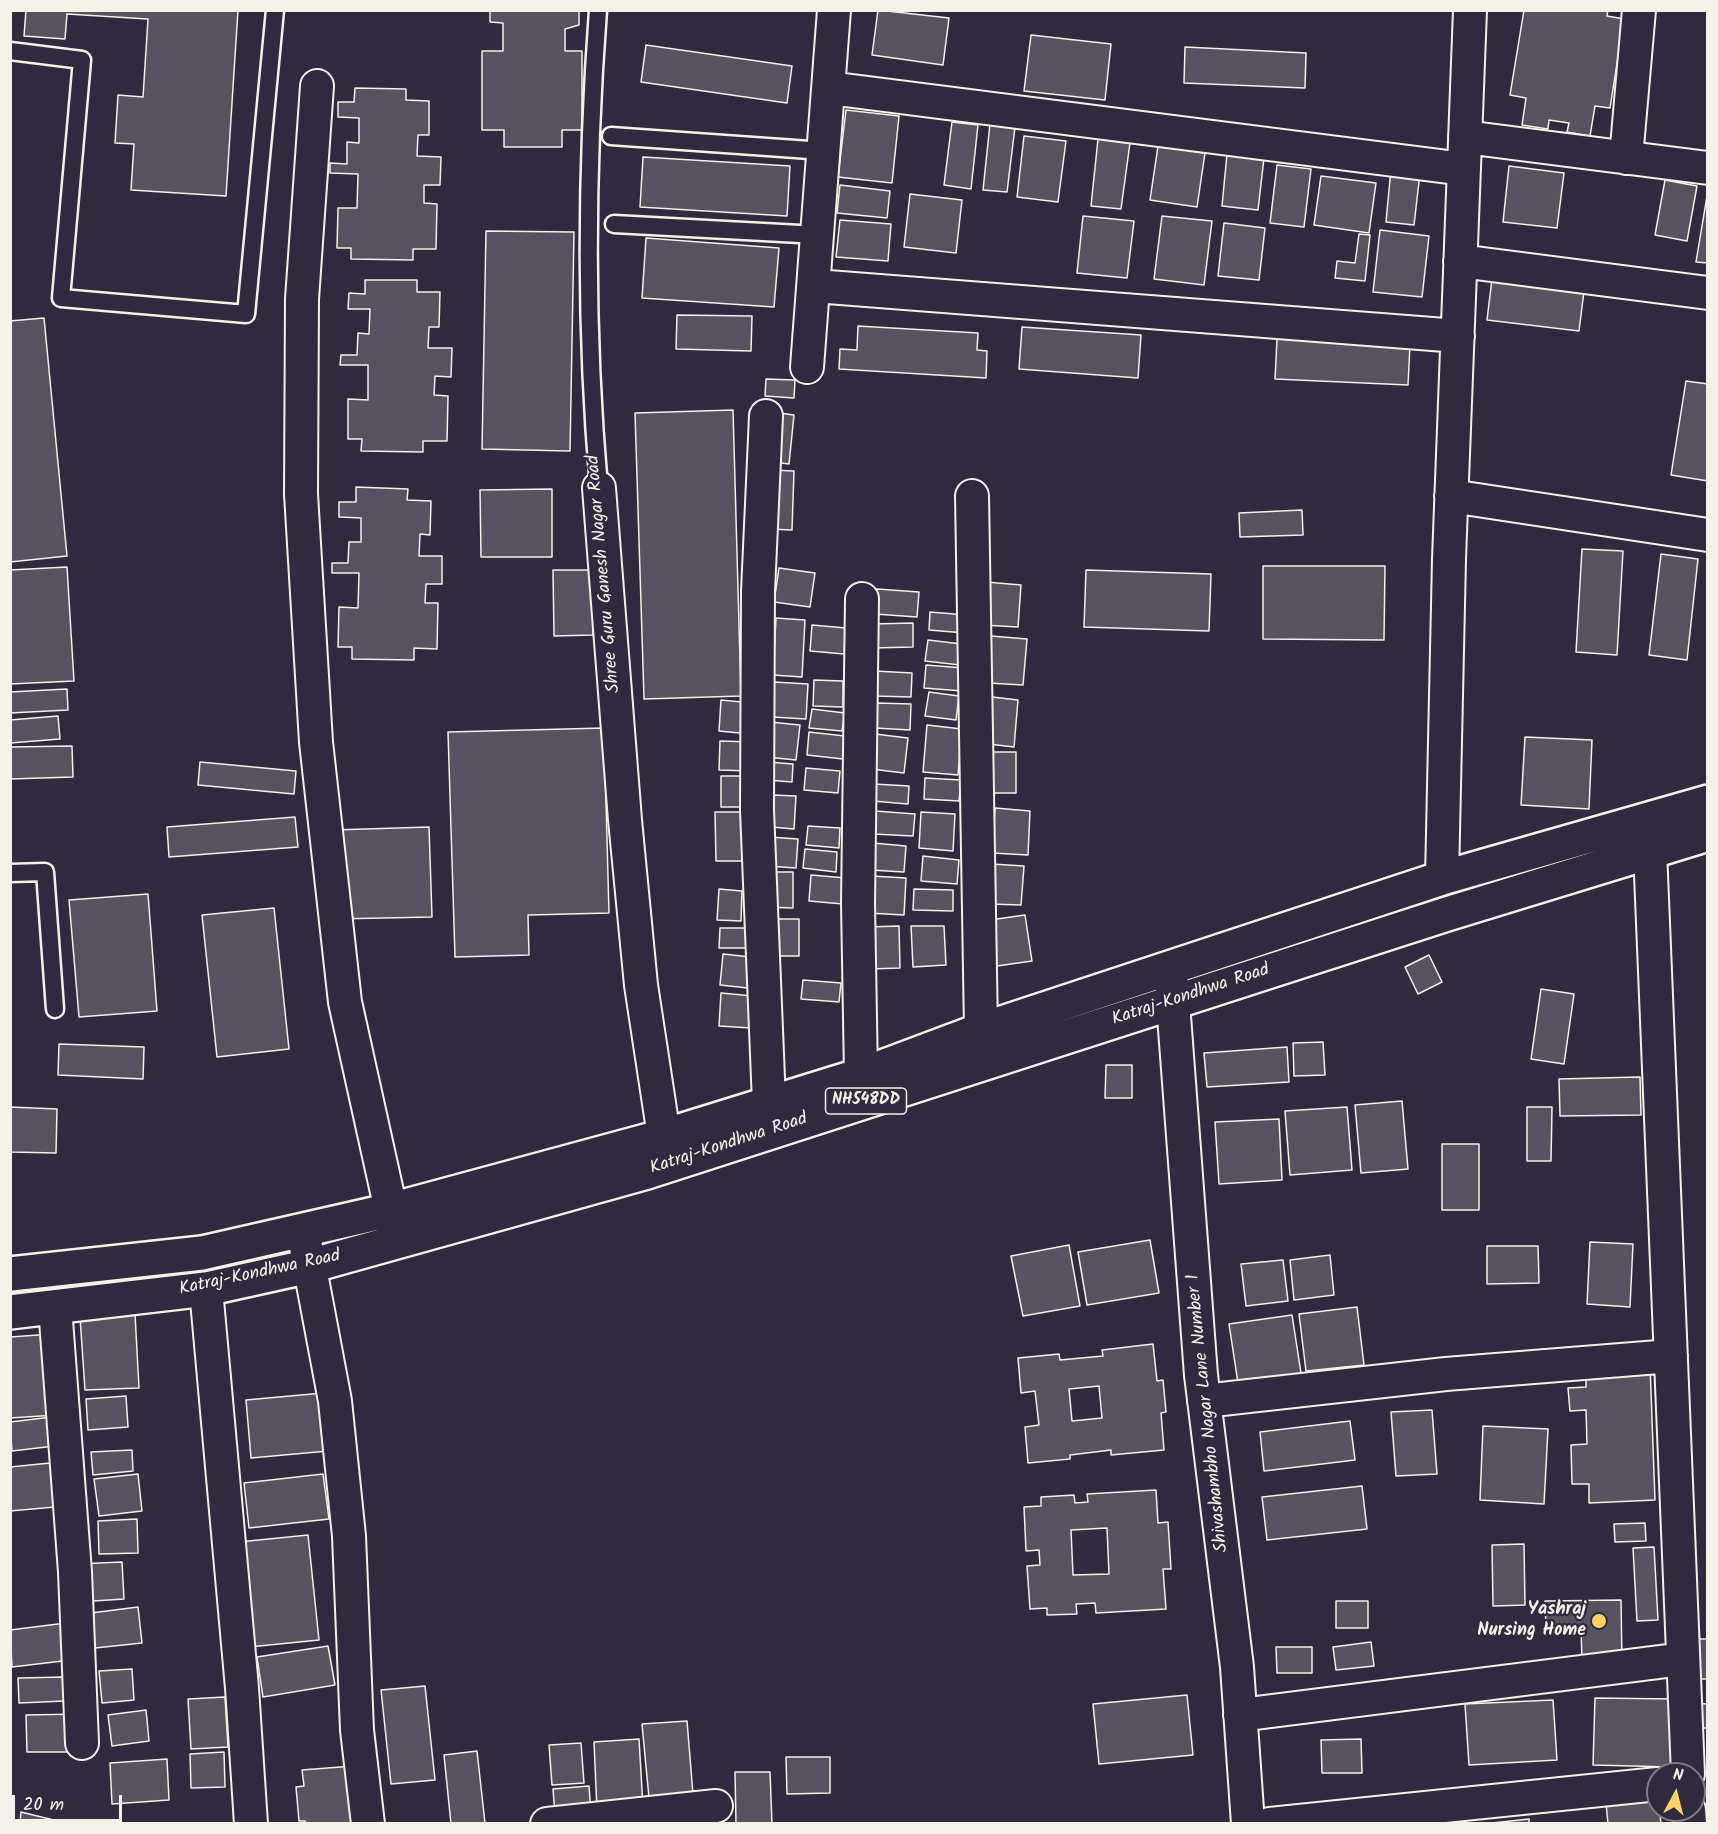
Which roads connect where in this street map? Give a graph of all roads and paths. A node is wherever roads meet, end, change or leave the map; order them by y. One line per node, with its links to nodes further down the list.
1 (274, 10): 6 (lane)
2 (598, 10): 23 (lane, Shree Guru Ganesh Nagar Road)
3 (834, 10): 8 (street)
4 (1470, 10): 10 (street)
5 (1639, 10): 12 (street)
6 (10, 51)
7 (317, 86): 40 (street)
8 (828, 88): 11 (street); 14 (street)
9 (611, 136): 11 (lane)
10 (1465, 137): 12 (street); 14 (street)
11 (824, 151): 16 (street)
12 (1626, 158): 13 (street)
13 (1707, 168)
14 (1464, 169): 17 (street)
15 (614, 224): 16 (lane)
16 (819, 236): 18 (street)
17 (1461, 261): 19 (street); 20 (street)
18 (815, 286): 20 (street); 21 (street)
19 (1707, 293)
20 (1458, 336): 25 (street)
21 (807, 367)
22 (766, 416): 38 (street)
23 (599, 488): 39 (street, Shree Guru Ganesh Nagar Road)
24 (972, 496): 36 (street)
25 (1451, 496): 26 (street); 32 (street)
26 (1707, 535)
27 (862, 599): 37 (street)
28 (1707, 802): 32 (highway, Katraj-Kondhwa Road / NH548DD)
29 (1707, 834): 30 (highway, Katraj-Kondhwa Road / NH548DD)
30 (1650, 850): 34 (highway, Katraj-Kondhwa Road / NH548DD); 47 (street)
31 (10, 873): 35 (lane)
32 (1442, 878): 33 (highway, Katraj-Kondhwa Road / NH548DD)
33 (1170, 967): 34 (street, Shivashambho Nagar Lane Number 1); 36 (highway, Katraj-Kondhwa Road / NH548DD)
34 (1175, 1001): 42 (highway, Katraj-Kondhwa Road / NH548DD); 48 (street, Shivashambho Nagar Lane Number 1)
35 (55, 1009)
36 (981, 1030): 37 (highway, Katraj-Kondhwa Road / NH548DD)
37 (861, 1075): 38 (highway, Katraj-Kondhwa Road / NH548DD)
38 (769, 1103): 39 (highway, Katraj-Kondhwa Road / NH548DD)
39 (664, 1136): 40 (highway, Katraj-Kondhwa Road / NH548DD)
40 (391, 1210): 41 (highway, Katraj-Kondhwa Road / NH548DD)
41 (303, 1231): 42 (street); 43 (highway, Katraj-Kondhwa Road / NH548DD)
42 (310, 1266): 44 (highway, Katraj-Kondhwa Road / NH548DD); 57 (street)
43 (10, 1274)
44 (206, 1289): 45 (highway, Katraj-Kondhwa Road / NH548DD); 56 (street)
45 (55, 1308): 46 (highway, Katraj-Kondhwa Road / NH548DD); 51 (street)
46 (10, 1311)
47 (1671, 1356): 48 (street); 49 (street)
48 (1204, 1401): 50 (street, Shivashambho Nagar Lane Number 1)
49 (1683, 1659): 50 (street); 52 (street)
50 (1240, 1715): 58 (street, Shivashambho Nagar Lane Number 1)
51 (82, 1743)
52 (1687, 1762)
53 (1646, 1785): 59 (street)
54 (716, 1806): 55 (street)
55 (565, 1823)
56 (251, 1824)
57 (368, 1824)
58 (1248, 1824)
59 (1270, 1824)

